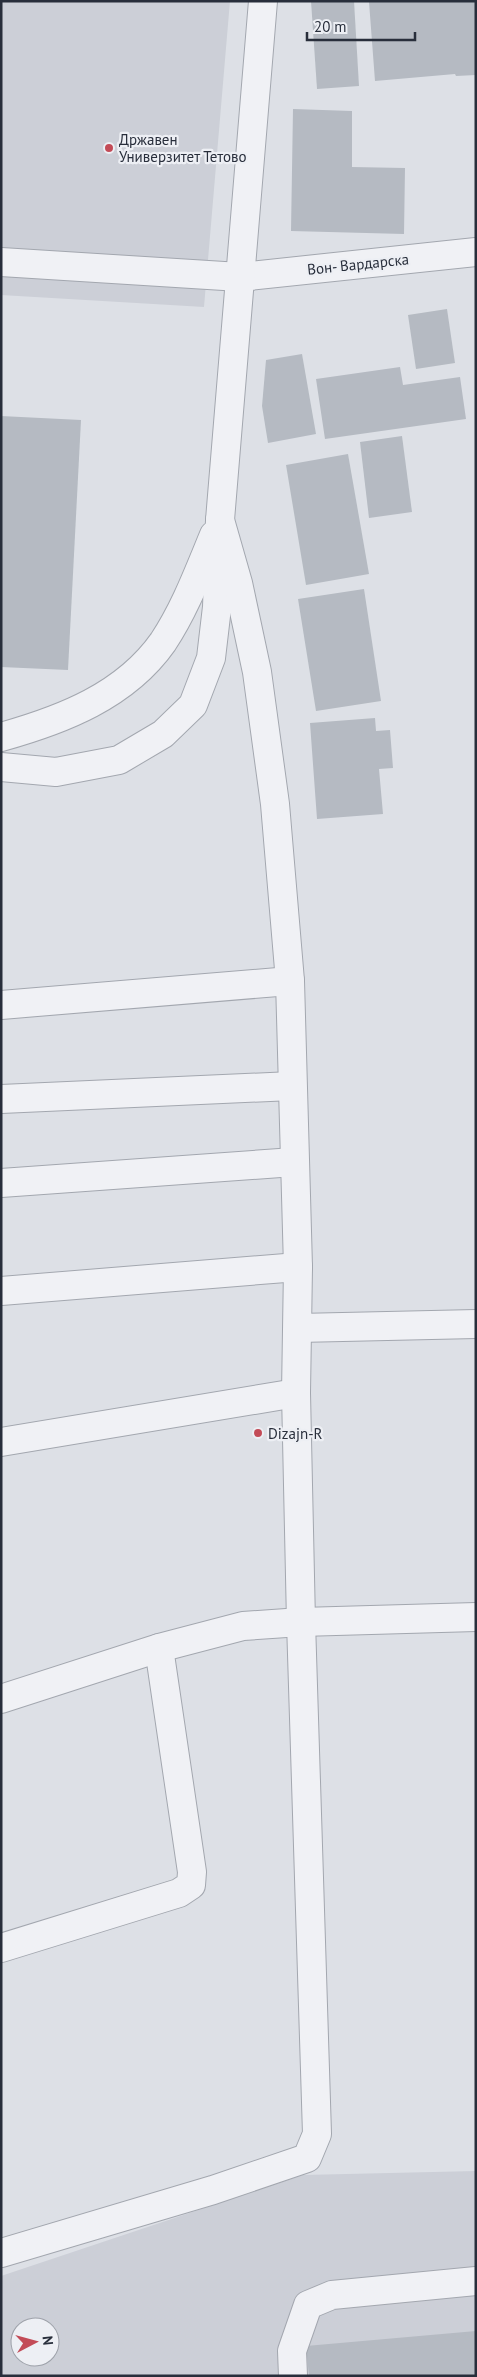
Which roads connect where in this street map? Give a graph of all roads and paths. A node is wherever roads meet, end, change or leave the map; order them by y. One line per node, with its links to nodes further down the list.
1 (263, 1): 4 (street)
2 (476, 252): 4 (street, Вон- Вардарска)
3 (1, 262): 4 (street, Вон- Вардарска)
4 (240, 277): 5 (street)
5 (220, 520): 6 (street); 7 (street); 8 (street)
6 (1, 737)
7 (1, 767)
8 (290, 981): 9 (street); 10 (street)
9 (1, 1004)
10 (292, 1086): 11 (street); 12 (street)
11 (1, 1099)
12 (294, 1162): 13 (street); 14 (street)
13 (1, 1183)
14 (298, 1267): 15 (street); 17 (street)
15 (1, 1291)
16 (476, 1324): 17 (street)
17 (298, 1328): 18 (street)
18 (296, 1393): 19 (street); 21 (street)
19 (1, 1442)
20 (476, 1617): 21 (street)
21 (300, 1622): 22 (street); 25 (street)
22 (158, 1648): 23 (street); 24 (street)
23 (1, 1699)
24 (1, 1948)
25 (1, 2253)
26 (476, 2282): 27 (street)
27 (293, 2376)

